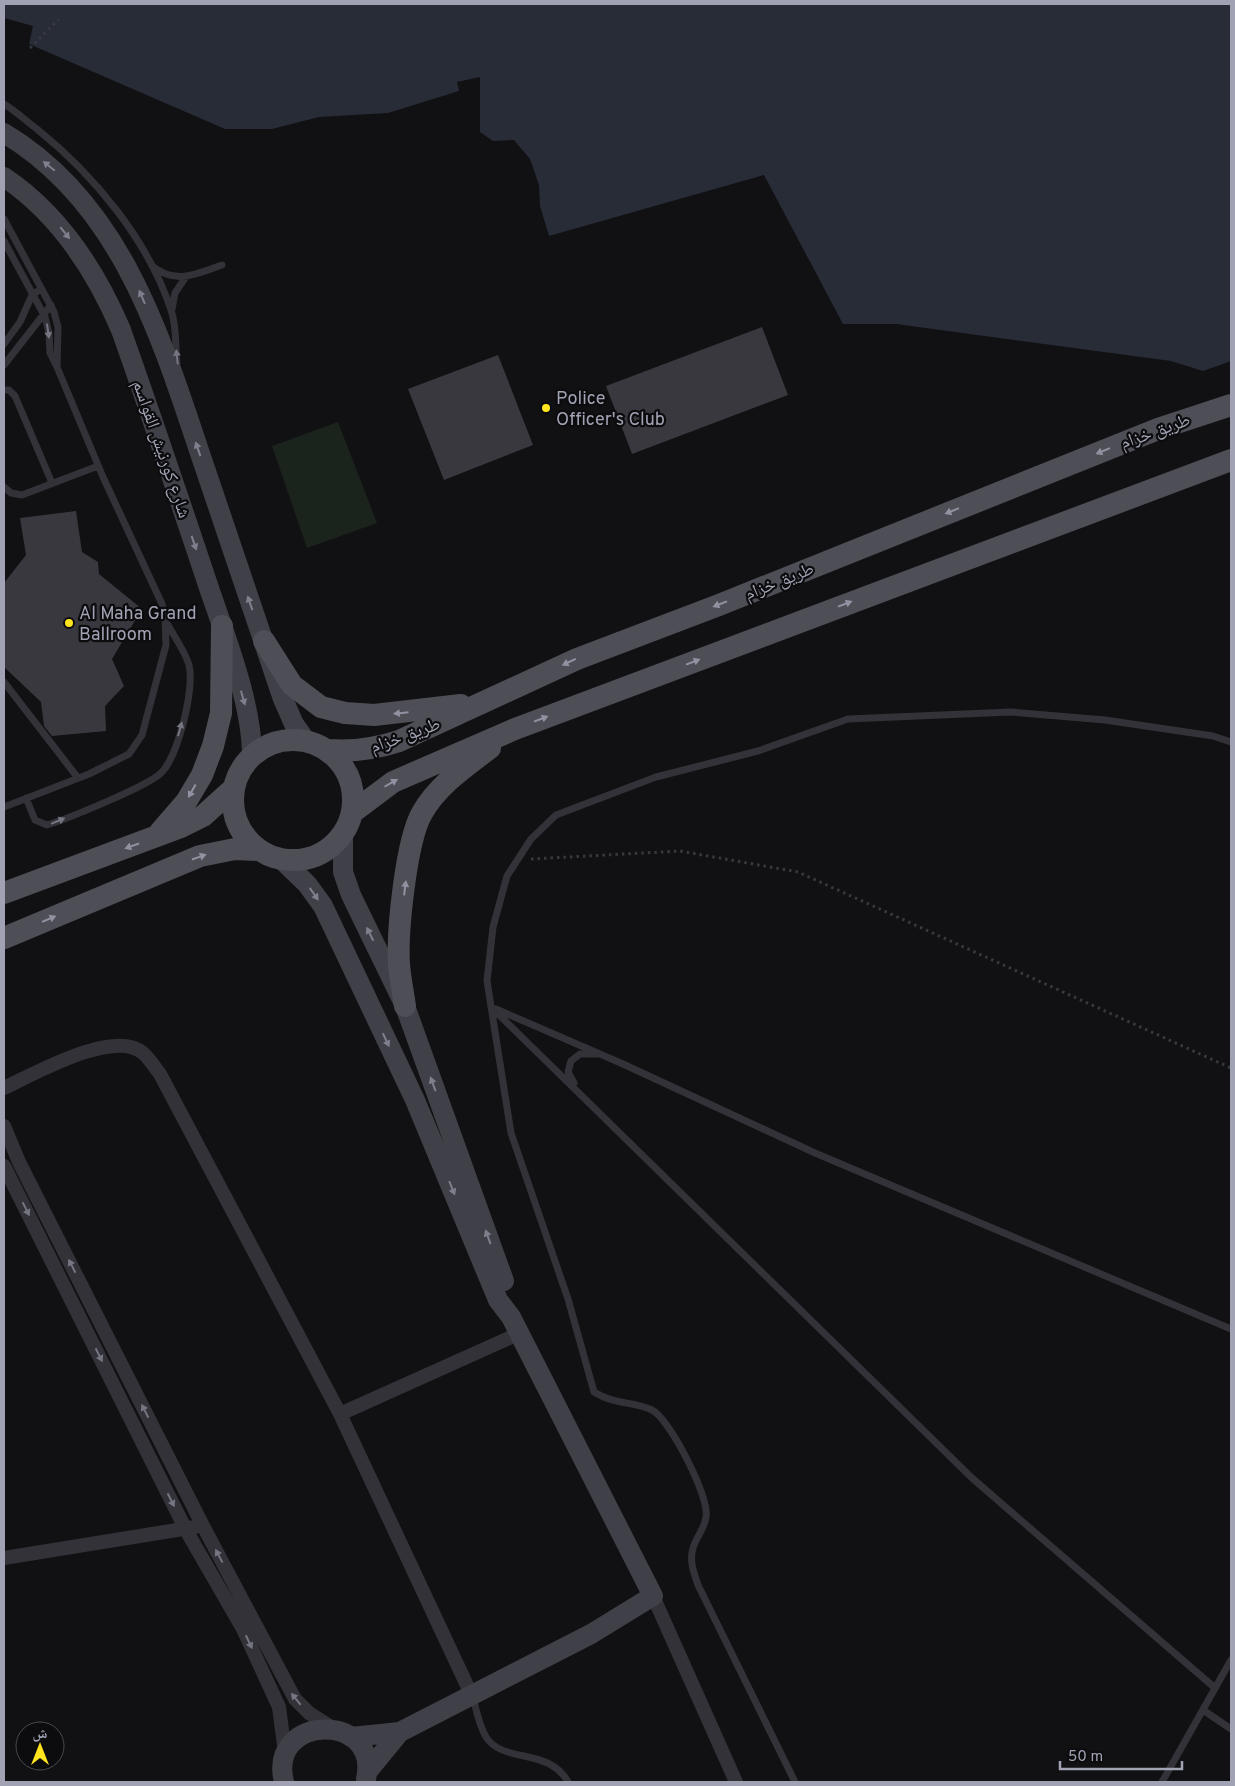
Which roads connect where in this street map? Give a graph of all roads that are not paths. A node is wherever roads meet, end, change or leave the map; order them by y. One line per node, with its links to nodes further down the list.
1 (4, 104): 6 (lane, شارع كورنيش القواسم)
2 (4, 133): 19 (street, شارع كورنيش القواسم, one-way to 2)
3 (11, 185): 25 (street, شارع كورنيش القواسم, one-way to 25)
4 (4, 219): 9 (lane)
5 (4, 241): 10 (lane)
6 (151, 265): 8 (lane); 12 (lane, شارع كورنيش القواسم)
7 (222, 265): 8 (lane)
8 (185, 278): 12 (lane)
9 (42, 289): 10 (lane); 11 (lane)
10 (32, 295): 13 (lane); 14 (lane)
11 (51, 306): 13 (lane); 16 (lane)
12 (171, 311): 19 (lane, شارع كورنيش القواسم, one-way to 12)
13 (43, 313): 15 (lane); 16 (lane, one-way to 16)
14 (4, 344)
15 (4, 365)
16 (57, 367): 21 (lane)
17 (4, 390): 22 (lane)
18 (1231, 404): 28 (main road, طريق خزام, one-way to 28)
19 (189, 422): 26 (street, شارع كورنيش القواسم, one-way to 19)
20 (1231, 460): 29 (main road, طريق خزام, one-way to 20)
21 (98, 466): 22 (lane); 24 (lane)
22 (52, 483): 23 (lane)
23 (4, 486)
24 (166, 622): 34 (lane); 36 (lane, one-way to 24)
25 (222, 626): 33 (street, شارع كورنيش القواسم, one-way to 33); 40 (main road, one-way to 40)
26 (264, 641): 28 (main road, one-way to 26); 30 (street, شارع كورنيش القواسم)
27 (4, 682): 34 (lane)
28 (484, 702): 32 (main road, طريق خزام)
29 (514, 729): 38 (main road, طريق خزام, one-way to 29); 45 (main road, one-way to 29)
30 (306, 741): 32 (main road); 33 (main road)
31 (1231, 742): 46 (lane)
32 (328, 750): 38 (main road)
33 (252, 756): 35 (main road)
34 (78, 778): 36 (lane)
35 (234, 788): 40 (main road); 41 (main road)
36 (26, 798): 37 (lane)
37 (4, 807)
38 (353, 812): 39 (main road)
39 (343, 834): 42 (main road); 45 (street, one-way to 39)
40 (155, 838): 43 (main road, one-way to 43)
41 (260, 850): 42 (main road); 44 (main road, one-way to 41)
42 (281, 859): 53 (street, one-way to 53)
43 (7, 887)
44 (4, 938)
45 (404, 1006): 53 (street, one-way to 45)
46 (491, 1007): 47 (lane); 49 (lane); 71 (lane)
47 (600, 1054): 49 (lane); 54 (lane)
48 (4, 1088): 55 (street)
49 (576, 1088): 61 (lane)
50 (4, 1126): 51 (street)
51 (19, 1162): 52 (street); 56 (street, one-way to 51)
52 (4, 1168): 57 (street, one-way to 57)
53 (514, 1325): 55 (street); 59 (street)
54 (1231, 1329)
55 (340, 1414): 62 (street)
56 (202, 1524): 57 (street); 66 (street, one-way to 56)
57 (186, 1530): 58 (street); 67 (street, one-way to 67)
58 (4, 1558)
59 (653, 1596): 62 (street); 70 (street)
60 (1231, 1660): 61 (lane)
61 (1216, 1688): 63 (lane)
62 (472, 1696): 65 (street); 69 (lane)
63 (1203, 1710): 64 (lane); 72 (lane)
64 (1231, 1729)
65 (400, 1732): 66 (street); 68 (street)
66 (343, 1733): 67 (street); 68 (street)
67 (281, 1772)
68 (367, 1776)
69 (568, 1782)
70 (736, 1782)
71 (795, 1782)
72 (1162, 1782)

